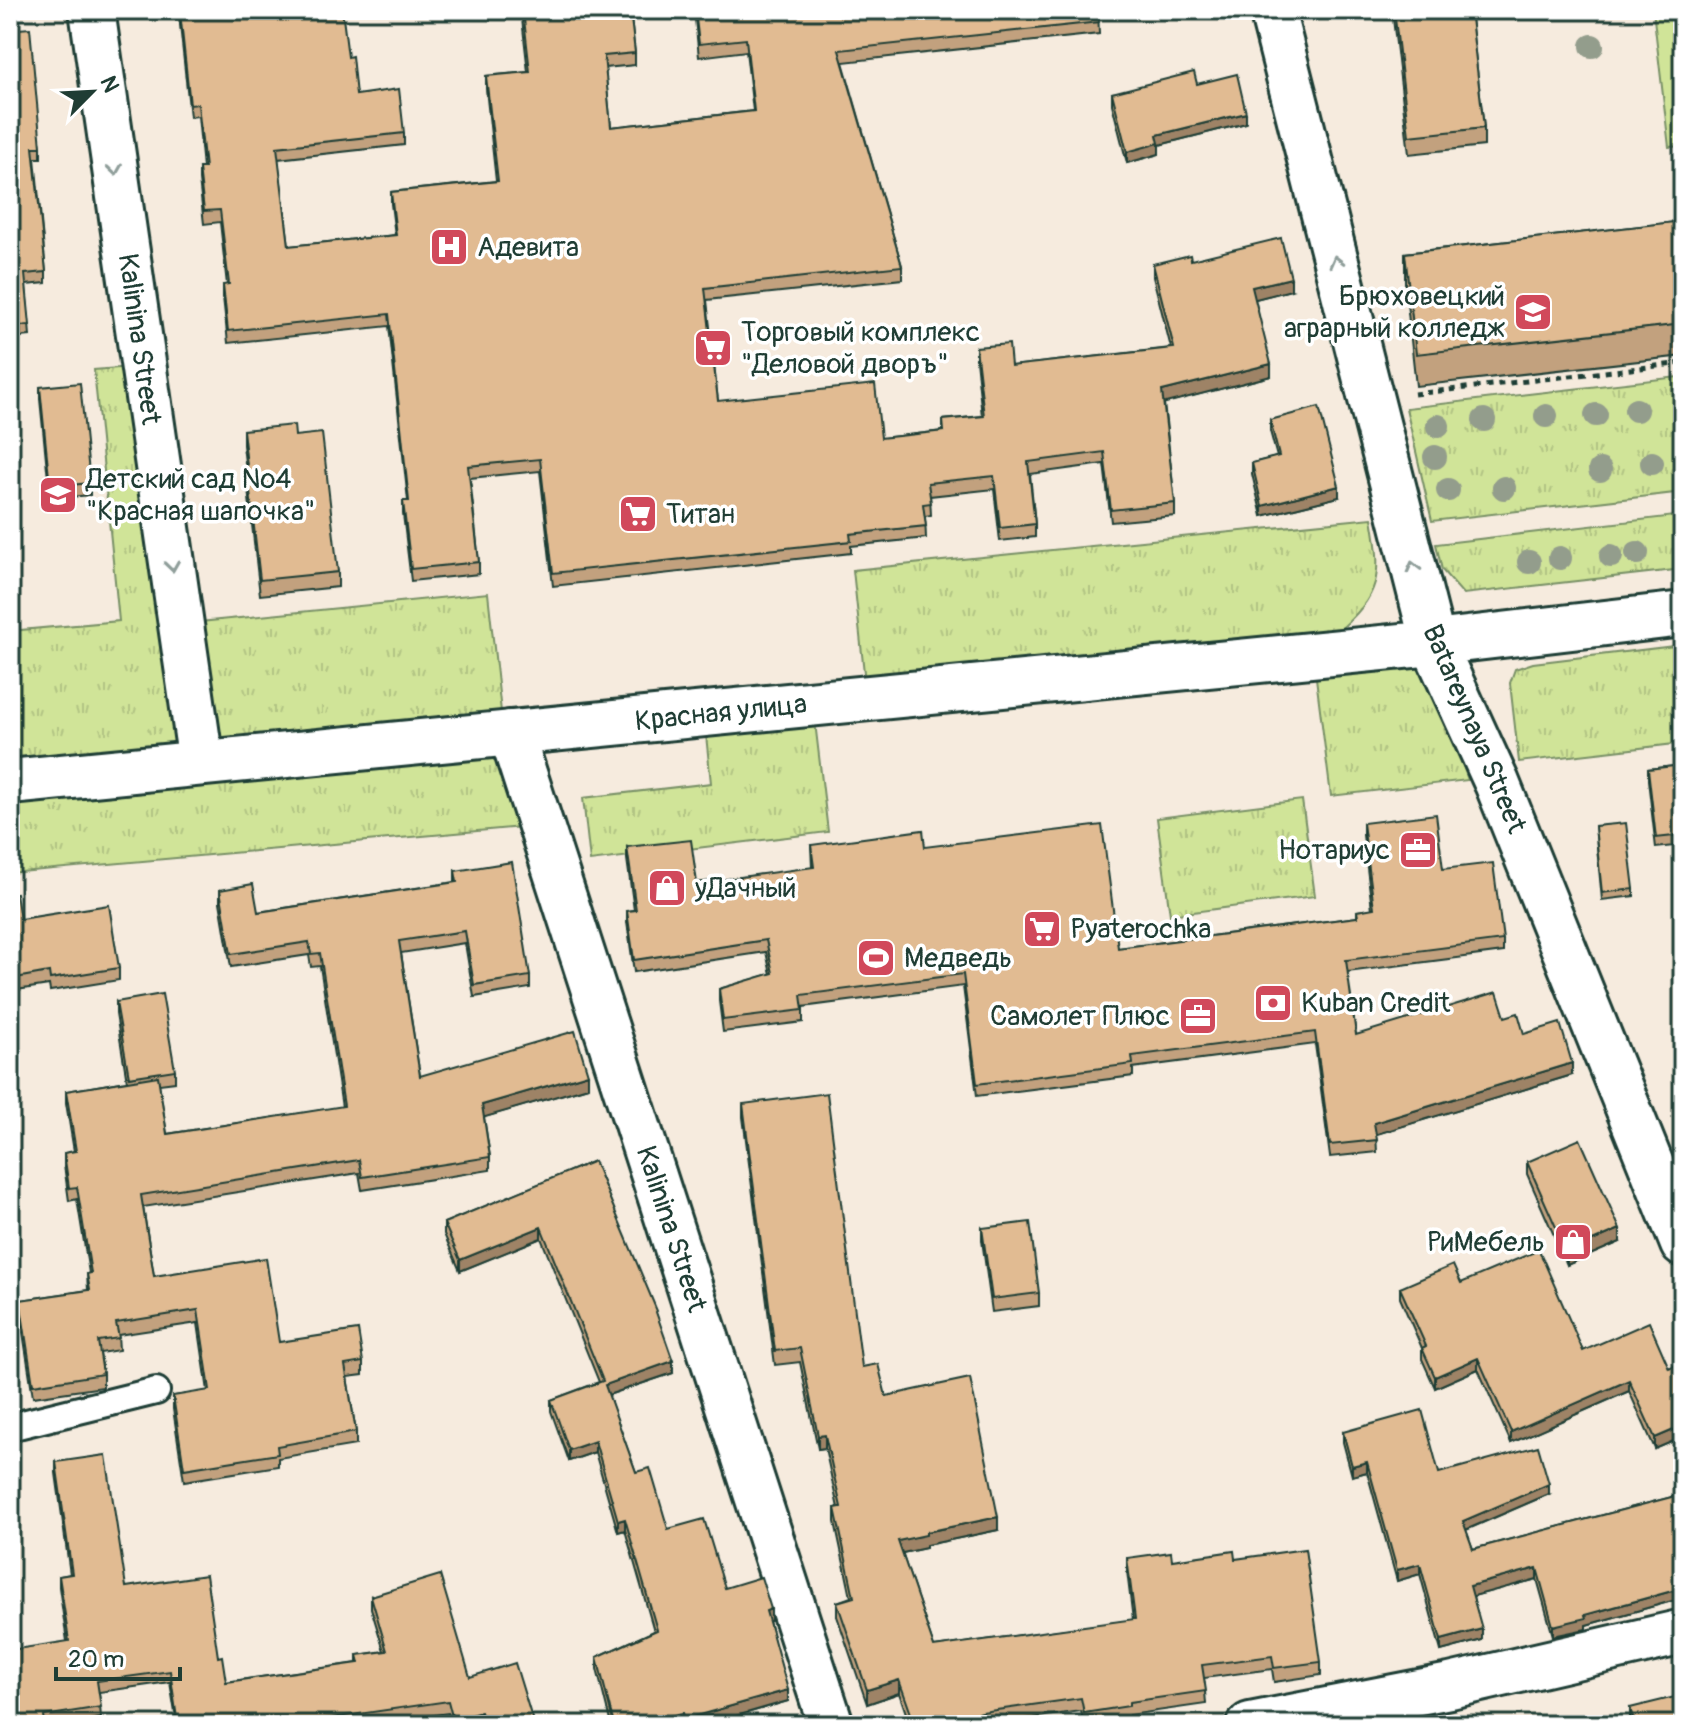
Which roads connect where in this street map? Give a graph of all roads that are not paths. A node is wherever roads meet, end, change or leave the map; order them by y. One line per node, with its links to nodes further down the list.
1 (92, 10): 6 (street, Kalinina Street, one-way to 6)
2 (1272, 10): 4 (street, Batareynaya Street, one-way to 2)
3 (1683, 614): 4 (street, Красная улица)
4 (1433, 643): 5 (street, Красная улица); 8 (street, Batareynaya Street)
5 (511, 733): 6 (street, Красная улица); 12 (street, Kalinina Street)
6 (201, 763): 7 (street, Красная улица)
7 (10, 782)
8 (1683, 1244)
9 (156, 1391): 10 (lane)
10 (10, 1427)
11 (1683, 1632): 13 (street)
12 (831, 1725)
13 (1250, 1725)

